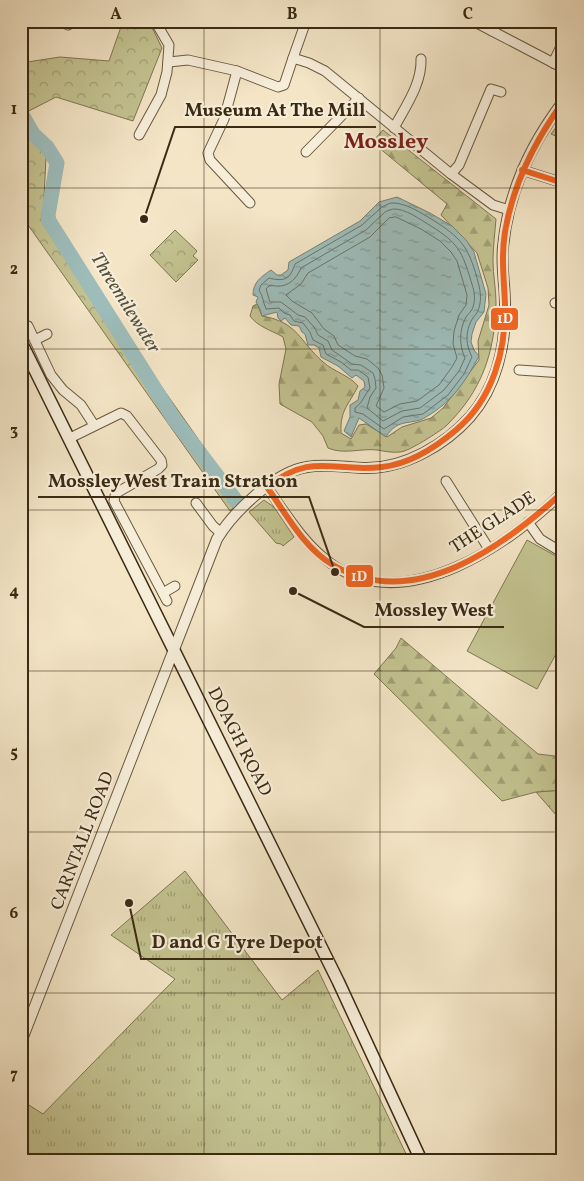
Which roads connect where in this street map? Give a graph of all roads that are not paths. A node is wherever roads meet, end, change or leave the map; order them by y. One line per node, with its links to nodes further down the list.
1 (155, 21): 9 (street)
2 (306, 21): 7 (street)
3 (472, 21): 5 (street)
4 (500, 21): 5 (street)
5 (492, 31): 10 (street)
6 (563, 42): 10 (street)
7 (293, 58): 12 (street); 14 (street)
8 (421, 59): 16 (street)
9 (169, 62): 12 (street); 17 (street)
10 (553, 63): 11 (street)
11 (563, 68)
12 (237, 71): 22 (street)
13 (501, 92): 20 (street)
14 (359, 98): 16 (street); 18 (street)
15 (563, 102): 19 (street, CARNTALL ROAD)
16 (394, 128): 20 (street)
17 (139, 135)
18 (306, 152)
19 (522, 170): 21 (street); 23 (street, CARNTALL ROAD)
20 (450, 174): 23 (street)
21 (563, 183)
22 (250, 203)
23 (509, 210): 33 (street, CARNTALL ROAD)
24 (28, 326): 26 (street)
25 (48, 334): 26 (street)
26 (35, 340): 30 (street)
27 (21, 342): 31 (main road, DOAGH ROAD)
28 (518, 370): 29 (street)
29 (563, 373)
30 (94, 425): 31 (street); 40 (street)
31 (70, 438): 41 (main road, DOAGH ROAD)
32 (446, 481): 38 (street)
33 (267, 487): 37 (street, CARNTALL ROAD); 38 (street, THE GLADE)
34 (563, 492): 36 (street, THE GLADE)
35 (196, 503): 37 (street)
36 (528, 522): 38 (street, THE GLADE); 39 (street)
37 (222, 530): 41 (street, CARNTALL ROAD)
38 (489, 549)
39 (563, 553)
40 (175, 586)
41 (174, 651): 42 (street, CARNTALL ROAD); 43 (main road, DOAGH ROAD)
42 (21, 1042)
43 (421, 1160)

